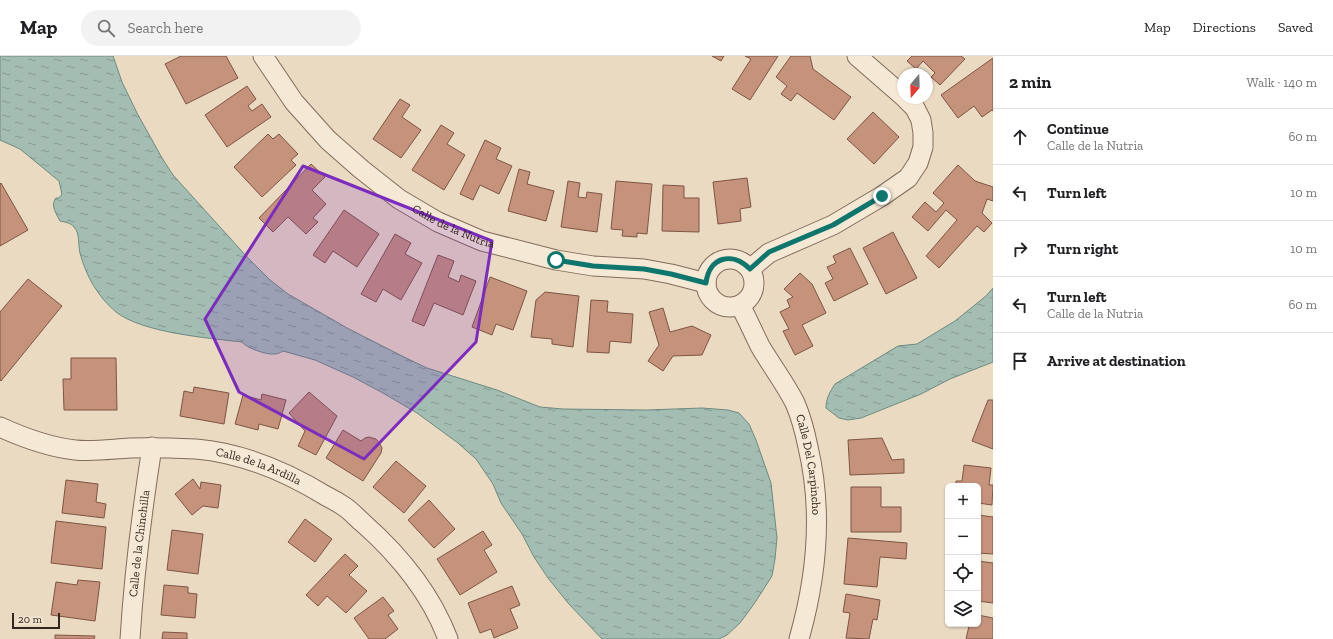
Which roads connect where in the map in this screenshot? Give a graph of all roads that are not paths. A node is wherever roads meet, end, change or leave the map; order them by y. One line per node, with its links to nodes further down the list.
1 (263, 56): 6 (street, Calle de la Nutria)
2 (858, 56): 3 (street)
3 (897, 91)
4 (911, 104): 5 (street)
5 (750, 269): 6 (street); 7 (street)
6 (706, 283): 7 (street)
7 (740, 305): 12 (street, Calle Del Carpincho)
8 (0, 427): 9 (street, Calle de la Ardilla)
9 (152, 447): 10 (street, Calle de la Chinchilla); 11 (street, Calle de la Ardilla)
10 (130, 639)
11 (448, 639)
12 (799, 639)

